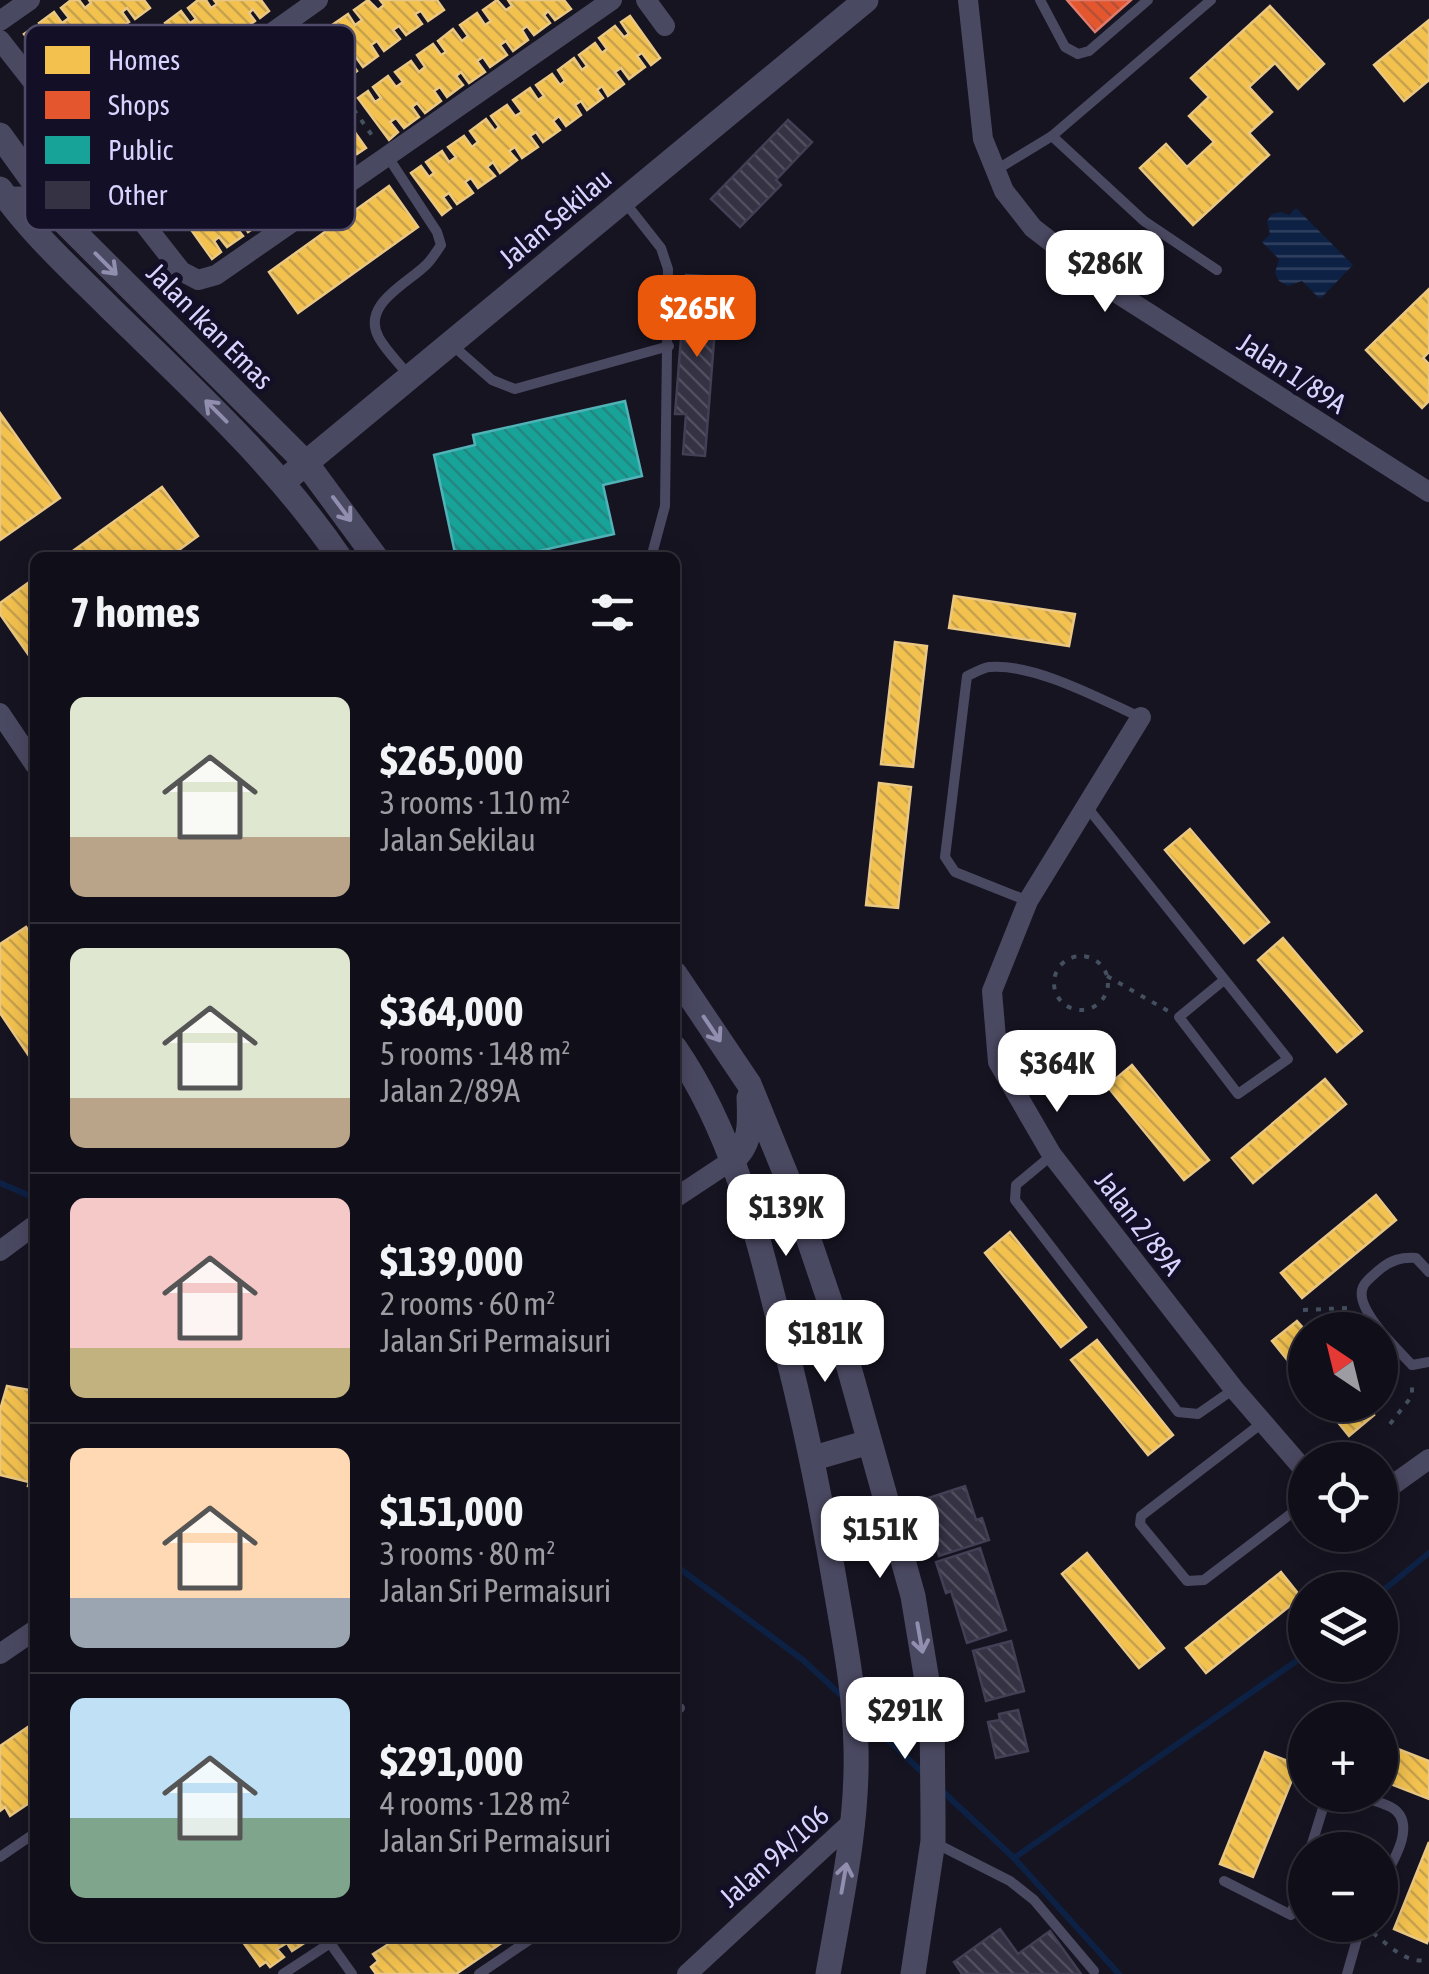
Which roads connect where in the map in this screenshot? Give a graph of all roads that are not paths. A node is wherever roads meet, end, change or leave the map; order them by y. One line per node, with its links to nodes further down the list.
1 (30, 0): 10 (street)
2 (318, 0): 11 (street)
3 (612, 0): 17 (street)
4 (646, 0): 12 (street)
5 (866, 0): 22 (street, Jalan Sekilau)
6 (968, 0): 19 (street, Jalan 1/89A)
7 (1040, 0): 8 (lane)
8 (1148, 0)
9 (1211, 0): 16 (lane)
10 (0, 21)
11 (283, 25)
12 (665, 26)
13 (0, 40): 14 (street)
14 (25, 73)
15 (0, 135): 18 (street, Jalan Ikan Emas)
16 (1052, 136): 19 (lane); 28 (lane)
17 (388, 158): 20 (street); 31 (lane)
18 (25, 170)
19 (996, 170): 34 (street, Jalan 1/89A)
20 (355, 180)
21 (1, 194): 23 (street, Jalan Ikan Emas, one-way to 21)
22 (624, 200): 29 (street, Jalan Sekilau); 30 (lane)
23 (25, 222)
24 (32, 230): 33 (street, Jalan Ikan Emas, one-way to 24)
25 (72, 230): 32 (street, Jalan Ikan Emas, one-way to 32)
26 (148, 230): 27 (street)
27 (282, 230)
28 (1216, 270)
29 (450, 344): 30 (lane); 31 (street, Jalan Sekilau)
30 (668, 346): 37 (lane)
31 (410, 377): 32 (street, Jalan Sekilau)
32 (306, 463): 33 (street, Jalan Sekilau); 36 (street, Jalan Ikan Emas, one-way to 36)
33 (283, 482): 35 (street, Jalan Ikan Emas)
34 (1429, 492)
35 (336, 552)
36 (372, 552)
37 (653, 552)
38 (0, 714): 40 (street)
39 (1141, 718): 41 (street, Jalan 2/89A); 42 (lane)
40 (30, 758)
41 (1086, 806): 42 (street, Jalan 2/89A); 43 (lane)
42 (1028, 901): 47 (street, Jalan 2/89A)
43 (1224, 980): 43 (lane)
44 (680, 981): 46 (street, one-way to 46)
45 (680, 1055): 48 (street)
46 (749, 1084): 48 (street); 49 (street)
47 (1052, 1156): 55 (street, Jalan 2/89A); 55 (lane)
48 (731, 1161): 49 (street); 50 (street); 59 (street)
49 (791, 1186): 57 (street)
50 (680, 1195)
51 (30, 1229): 52 (street)
52 (0, 1251)
53 (1429, 1272): 54 (lane)
54 (1429, 1362)
55 (1234, 1389): 56 (street, Jalan 2/89A)
56 (1262, 1423): 58 (street, Jalan 2/89A); 62 (lane)
57 (869, 1442): 59 (street); 68 (street, one-way to 68)
58 (1288, 1451)
59 (814, 1458): 66 (street)
60 (1429, 1459): 61 (street)
61 (1398, 1481)
62 (1288, 1517)
63 (30, 1633): 64 (street)
64 (0, 1654)
65 (1396, 1812): 69 (lane)
66 (854, 1820): 81 (street, Jalan 9A/106); 82 (street, one-way to 66)
67 (30, 1836): 70 (lane)
68 (932, 1842): 77 (lane); 83 (street)
69 (1398, 1848)
70 (0, 1857)
71 (1224, 1880): 72 (lane)
72 (1288, 1913)
73 (331, 1942): 78 (lane)
74 (335, 1942): 79 (lane)
75 (526, 1942): 80 (lane)
76 (1357, 1942): 84 (lane)
77 (1094, 1970)
78 (283, 1974)
79 (352, 1974)
80 (479, 1974)
81 (687, 1974)
82 (828, 1974)
83 (913, 1974)
84 (1348, 1974)

